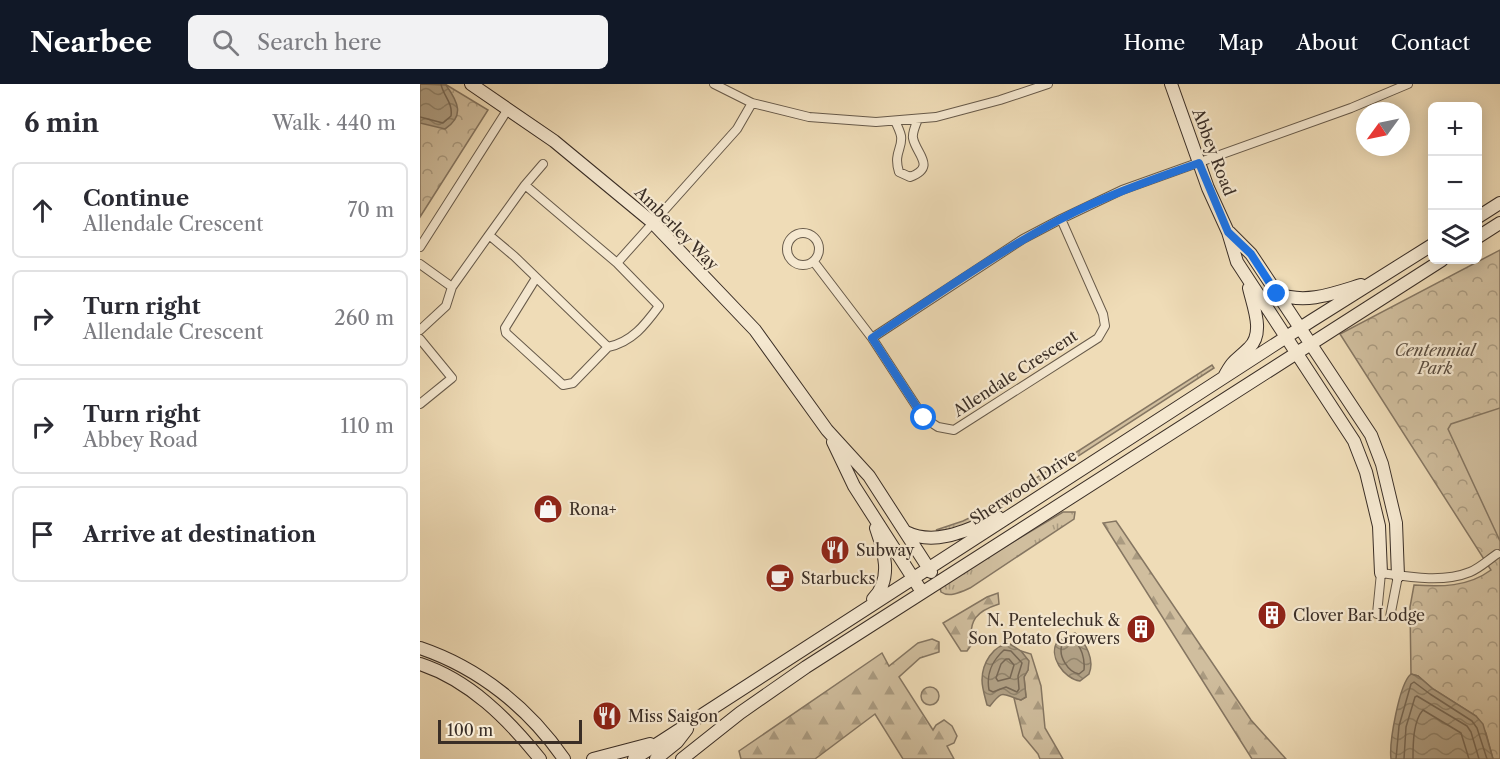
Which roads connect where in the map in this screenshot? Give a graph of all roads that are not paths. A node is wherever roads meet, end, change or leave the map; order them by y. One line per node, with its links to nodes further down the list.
1 (471, 84): 7 (main road, Amberley Way)
2 (714, 84): 6 (street)
3 (1048, 84): 8 (street)
4 (1171, 84): 10 (main road, Abbey Road)
5 (1408, 84): 10 (street)
6 (752, 103): 9 (street); 16 (street)
7 (508, 110): 16 (main road, Amberley Way); 21 (street)
8 (918, 119): 9 (street); 9 (street)
9 (896, 120)
10 (1199, 163): 15 (street); 18 (main road, Abbey Road)
11 (543, 164): 12 (street)
12 (525, 185): 20 (street); 24 (street)
13 (1500, 203): 14 (main road)
14 (1482, 214)
15 (1061, 219): 34 (street); 34 (street, Allendale Crescent)
16 (652, 222): 24 (street); 42 (main road, Amberley Way)
17 (1500, 223): 19 (main road)
18 (1228, 232): 29 (main road, Abbey Road); 31 (main road, Abbey Road)
19 (1482, 234)
20 (489, 235): 27 (street); 30 (street)
21 (420, 248)
22 (1428, 248): 28 (main road, Sherwood Drive)
23 (814, 261): 34 (street)
24 (617, 263): 38 (street)
25 (420, 264): 30 (street)
26 (1436, 264): 37 (main road, Sherwood Drive)
27 (536, 278): 38 (street); 38 (street)
28 (1377, 280): 31 (main road); 32 (main road, Sherwood Drive)
29 (1248, 281): 35 (main road, Abbey Road); 40 (main road)
30 (452, 287): 33 (street)
31 (1277, 294): 32 (main road, Abbey Road)
32 (1300, 328): 35 (main road, Sherwood Drive); 37 (main road, Abbey Road)
33 (420, 330)
34 (872, 338)
35 (1286, 338): 39 (main road, Abbey Road); 40 (main road, Sherwood Drive)
36 (420, 339): 41 (street)
37 (1310, 342): 39 (main road, Sherwood Drive); 49 (main road, Abbey Road)
38 (608, 347)
39 (1296, 352): 48 (main road, Abbey Road); 51 (main road, Sherwood Drive)
40 (1224, 377): 43 (main road, Sherwood Drive)
41 (420, 404)
42 (827, 430): 44 (main road, Amberley Way); 45 (main road, Amberley Way)
43 (1034, 500): 45 (main road); 47 (main road, Sherwood Drive)
44 (869, 510): 50 (main road, Amberley Way); 54 (main road)
45 (905, 532): 47 (main road, Amberley Way)
46 (1497, 554): 49 (street)
47 (928, 567): 50 (main road, Sherwood Drive); 51 (main road, Amberley Way)
48 (1381, 573): 49 (street); 53 (street)
49 (1398, 576): 55 (street)
50 (912, 578): 52 (main road, Amberley Way); 54 (main road, Sherwood Drive)
51 (938, 582): 52 (main road, Sherwood Drive)
52 (922, 592): 67 (main road, Sherwood Drive)
53 (1377, 614)
54 (857, 615): 59 (main road, Sherwood Drive)
55 (1390, 616)
56 (420, 648): 61 (main road)
57 (420, 664): 58 (main road)
58 (502, 716): 62 (main road); 63 (main road)
59 (693, 721): 60 (main road, Sherwood Drive); 66 (main road)
60 (665, 739): 64 (main road); 65 (main road, Sherwood Drive)
61 (567, 758)
62 (531, 759)
63 (540, 759)
64 (593, 759)
65 (634, 759)
66 (656, 759)
67 (682, 759)

